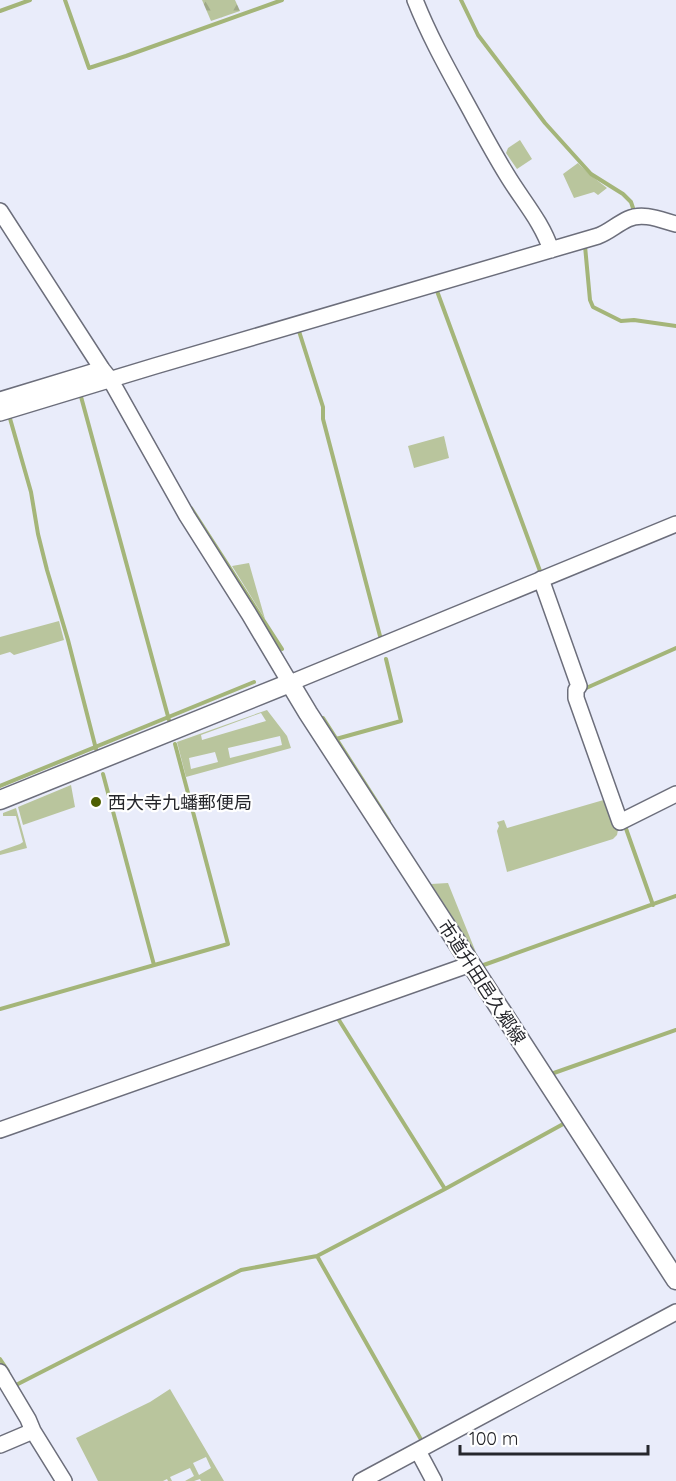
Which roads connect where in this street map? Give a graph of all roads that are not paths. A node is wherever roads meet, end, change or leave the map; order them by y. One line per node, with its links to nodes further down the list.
1 (415, 0): 4 (street)
2 (0, 211): 5 (street)
3 (676, 224): 4 (street)
4 (550, 246): 5 (street)
5 (106, 374): 6 (street); 7 (street); 10 (street)
6 (0, 400)
7 (0, 413)
8 (676, 524): 9 (street)
9 (541, 579): 10 (street); 11 (street)
10 (290, 682): 12 (street); 13 (street, 市道升田邑久郷線)
11 (676, 794)
12 (0, 800)
13 (473, 967): 14 (street); 15 (street, 市道升田邑久郷線)
14 (0, 1130)
15 (676, 1280)
16 (676, 1312): 20 (street)
17 (0, 1372): 18 (street)
18 (31, 1427): 19 (street); 21 (street)
19 (0, 1445)
20 (422, 1451): 22 (street); 23 (street)
21 (64, 1481)
22 (361, 1481)
23 (434, 1481)

